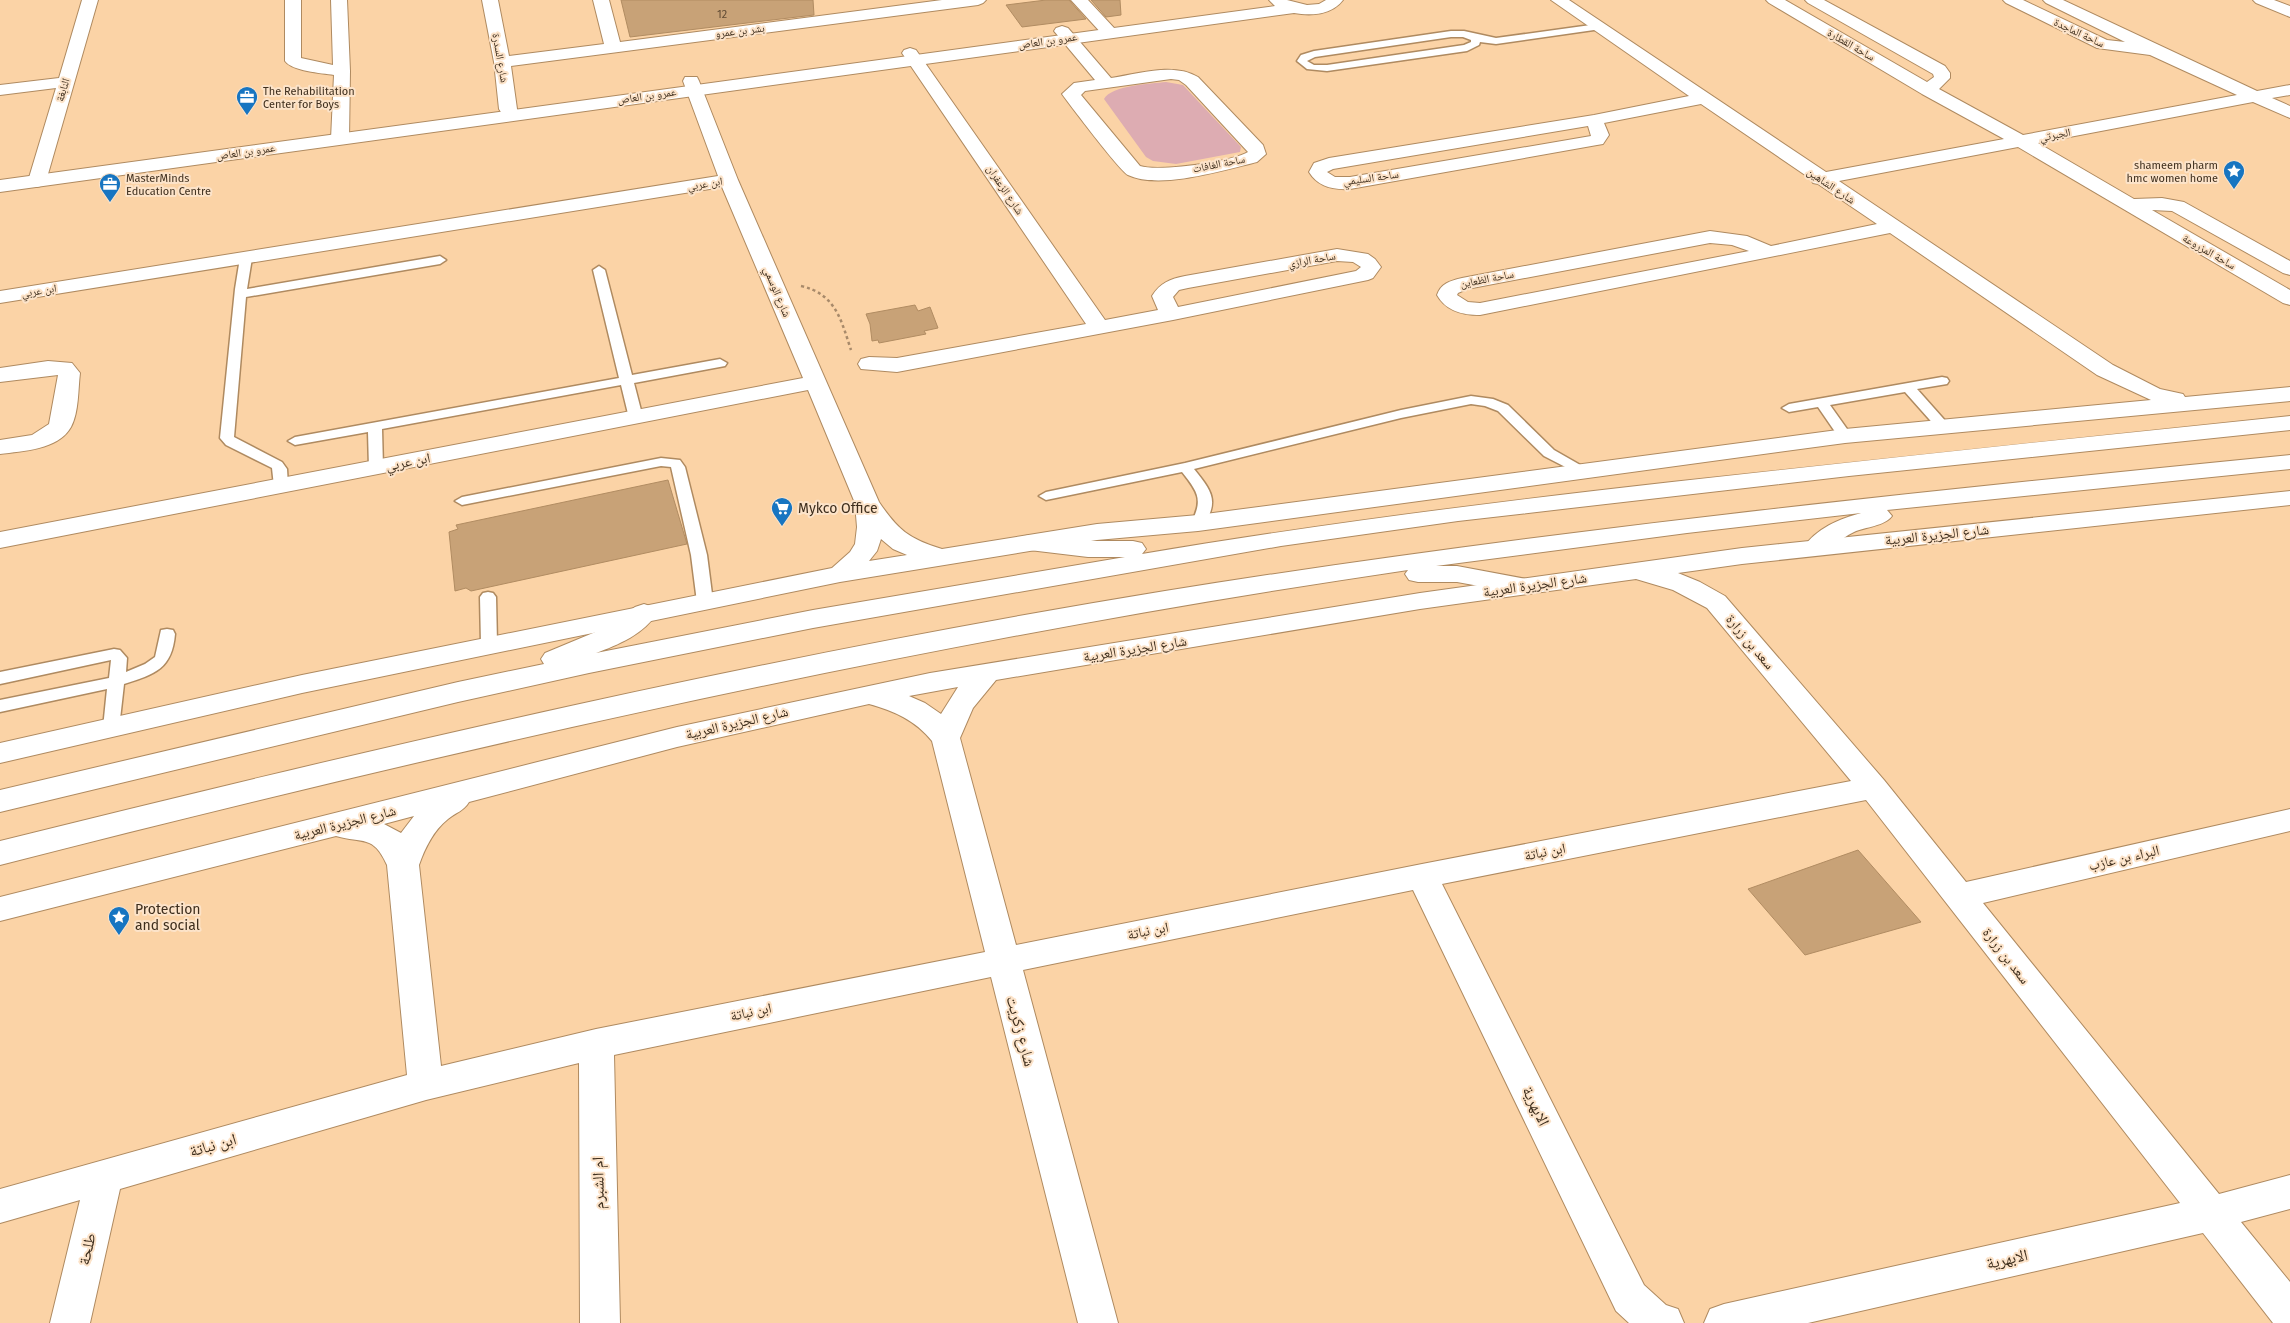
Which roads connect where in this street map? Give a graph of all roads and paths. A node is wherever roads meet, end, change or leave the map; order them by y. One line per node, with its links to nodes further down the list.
1 (90, 0): 29 (street, النابغة)
2 (293, 0): 28 (street)
3 (339, 0): 28 (street)
4 (490, 0): 27 (street, شارع السدرة)
5 (601, 0): 23 (street)
6 (978, 0): 23 (street, بشر بن عمرو)
7 (1079, 0): 20 (street)
8 (1264, 0): 20 (street, عمرو بن العاص)
9 (1277, 0): 17 (street)
10 (1559, 0): 19 (street, شارع الشاهين)
11 (1774, 0): 33 (street, ساحة القطارة)
12 (1813, 0): 33 (street, ساحة القطارة)
13 (2010, 0): 25 (street, ساحة الماجدة)
14 (2051, 0): 25 (street, ساحة الماجدة)
15 (2261, 0): 18 (street)
16 (1337, 1): 17 (street, عمرو بن العاص)
17 (1294, 8): 20 (street, عمرو بن العاص)
18 (2290, 12)
19 (1600, 28): 22 (lane); 24 (lane); 36 (street, شارع الشاهين)
20 (1106, 29): 21 (street, عمرو بن العاص)
21 (1065, 35): 26 (street, عمرو بن العاص); 30 (street)
22 (1475, 38): 24 (lane); 24 (lane)
23 (613, 47): 27 (street, بشر بن عمرو)
24 (1467, 48)
25 (2153, 50): 35 (street, ساحة الماجدة)
26 (913, 56): 31 (street, عمرو بن العاص); 59 (street, شارع الزعفران)
27 (502, 62): 37 (street, شارع السدرة)
28 (342, 71): 40 (street)
29 (66, 82): 32 (street); 42 (street, النابغة)
30 (1107, 84): 30 (street, ساحة الغافات)
31 (693, 85): 37 (street, عمرو بن العاص); 45 (street, شارع الوسمي)
32 (0, 90)
33 (1928, 90): 41 (street, ساحة القطارة)
34 (2290, 90): 35 (street, الجبرتي)
35 (2255, 97): 38 (street, ساحة الماجدة); 41 (street, الجبرتي)
36 (1703, 98): 39 (street, ساحة السليمي); 44 (street, شارع الشاهين)
37 (510, 112): 40 (street, عمرو بن العاص)
38 (2290, 113)
39 (1594, 120): 39 (street, ساحة السليمي)
40 (341, 136): 42 (street, عمرو بن العاص)
41 (2021, 141): 44 (street, الجبرتي); 47 (street, ساحة المزروعة)
42 (38, 177): 43 (street, عمرو بن العاص); 46 (street, عمرو بن العاص)
43 (0, 178)
44 (1820, 179): 48 (street, شارع الشاهين)
45 (729, 180): 50 (street, ابن عربي); 54 (street, شارع الوسمي)
46 (0, 186)
47 (2128, 205): 52 (street, ساحة المزروعة); 57 (street, ساحة المزروعة)
48 (1891, 227): 49 (street, ساحة الظعاين); 62 (street, شارع الشاهين)
49 (1768, 253): 49 (street, ساحة الظعاين)
50 (246, 258): 55 (lane); 56 (street, ابن عربي)
51 (440, 260): 55 (lane)
52 (2290, 269)
53 (599, 270): 64 (lane)
54 (773, 283): 61 (path); 66 (street, شارع الوسمي)
55 (242, 294): 84 (lane)
56 (0, 297)
57 (2290, 299)
58 (1173, 314): 58 (street, ساحة الرازي); 59 (street, ساحة الرازي)
59 (1099, 327): 61 (street, ساحة الرازي)
60 (720, 362): 64 (lane)
61 (869, 364)
62 (2105, 370): 70 (street, شارع الشاهين); 72 (street, شارع الشاهين)
63 (0, 375): 79 (street)
64 (627, 380): 73 (lane); 76 (lane)
65 (1942, 381): 67 (lane)
66 (815, 382): 73 (street, ابن عربي); 89 (street, شارع الوسمي)
67 (1908, 387): 69 (lane); 75 (lane)
68 (2290, 394): 70 (street)
69 (1821, 402): 71 (lane); 77 (lane)
70 (2196, 403): 72 (street)
71 (1789, 408)
72 (2112, 411): 75 (street)
73 (636, 418): 82 (street, ابن عربي)
74 (2290, 423): 91 (street)
75 (1942, 425): 77 (street)
76 (375, 426): 78 (lane); 82 (lane)
77 (1845, 436): 83 (street)
78 (295, 441)
79 (0, 447)
80 (2290, 462): 86 (street)
81 (1185, 467): 83 (lane); 85 (lane); 90 (lane)
82 (376, 468): 84 (street, ابن عربي)
83 (1582, 470): 90 (street)
84 (281, 486): 92 (street, ابن عربي)
85 (1046, 496)
86 (1929, 498): 94 (street); 99 (street)
87 (2290, 498): 94 (street, شارع الجزيرة العربية)
88 (462, 501): 102 (lane)
89 (867, 502): 96 (street, شارع الوسمي); 98 (street, شارع الوسمي)
90 (1198, 523): 93 (street)
91 (1281, 538): 93 (street); 110 (street)
92 (0, 540)
93 (1030, 543): 96 (street)
94 (1816, 548): 95 (street, شارع الجزيرة العربية)
95 (1742, 556): 97 (street, شارع الجزيرة العربية); 103 (street, سعد بن زرارة)
96 (943, 558): 98 (street)
97 (1629, 571): 100 (street, شارع الجزيرة العربية); 103 (street, سعد بن زرارة)
98 (840, 574): 102 (street)
99 (1320, 574): 100 (street); 121 (street)
100 (1523, 586): 107 (street, شارع الجزيرة العربية)
101 (488, 596): 106 (lane)
102 (705, 602): 104 (street)
103 (1716, 602): 116 (street, سعد بن زرارة)
104 (644, 613): 106 (street); 110 (street)
105 (167, 634): 109 (lane)
106 (489, 644): 113 (street)
107 (988, 672): 111 (street, شارع الجزيرة العربية); 114 (street)
108 (0, 678): 109 (lane)
109 (116, 681): 112 (lane); 113 (lane)
110 (458, 692): 118 (street)
111 (870, 695): 114 (street, شارع زكريت); 117 (street, شارع الجزيرة العربية)
112 (0, 706)
113 (111, 728): 115 (street)
114 (946, 738): 126 (street, شارع زكريت)
115 (0, 753)
116 (1873, 788): 123 (street, ابن نباتة); 124 (street, سعد بن زرارة)
117 (468, 792): 120 (street, شارع الجزيرة العربية); 122 (street)
118 (0, 801)
119 (2290, 820): 124 (street, البراء بن عازب)
120 (332, 827): 122 (street); 125 (street, شارع الجزيرة العربية)
121 (0, 853)
122 (403, 865): 128 (street)
123 (1422, 876): 126 (street, ابن نباتة); 137 (street, الابهرية)
124 (1958, 896): 132 (street, سعد بن زرارة)
125 (0, 909)
126 (1003, 961): 127 (street, ابن نباتة); 136 (street, شارع زكريت)
127 (596, 1044): 128 (street, ابن نباتة); 135 (street, ام الشبرم)
128 (426, 1085): 129 (street, ابن نباتة)
129 (104, 1176): 131 (street, ابن نباتة); 134 (street, طلحة)
130 (2290, 1192): 132 (street, الابهرية)
131 (0, 1206)
132 (2210, 1214): 133 (street, سعد بن زرارة); 138 (street, الابهرية)
133 (2290, 1313)
134 (70, 1323)
135 (600, 1323)
136 (1098, 1323)
137 (1664, 1323)
138 (1724, 1323)

